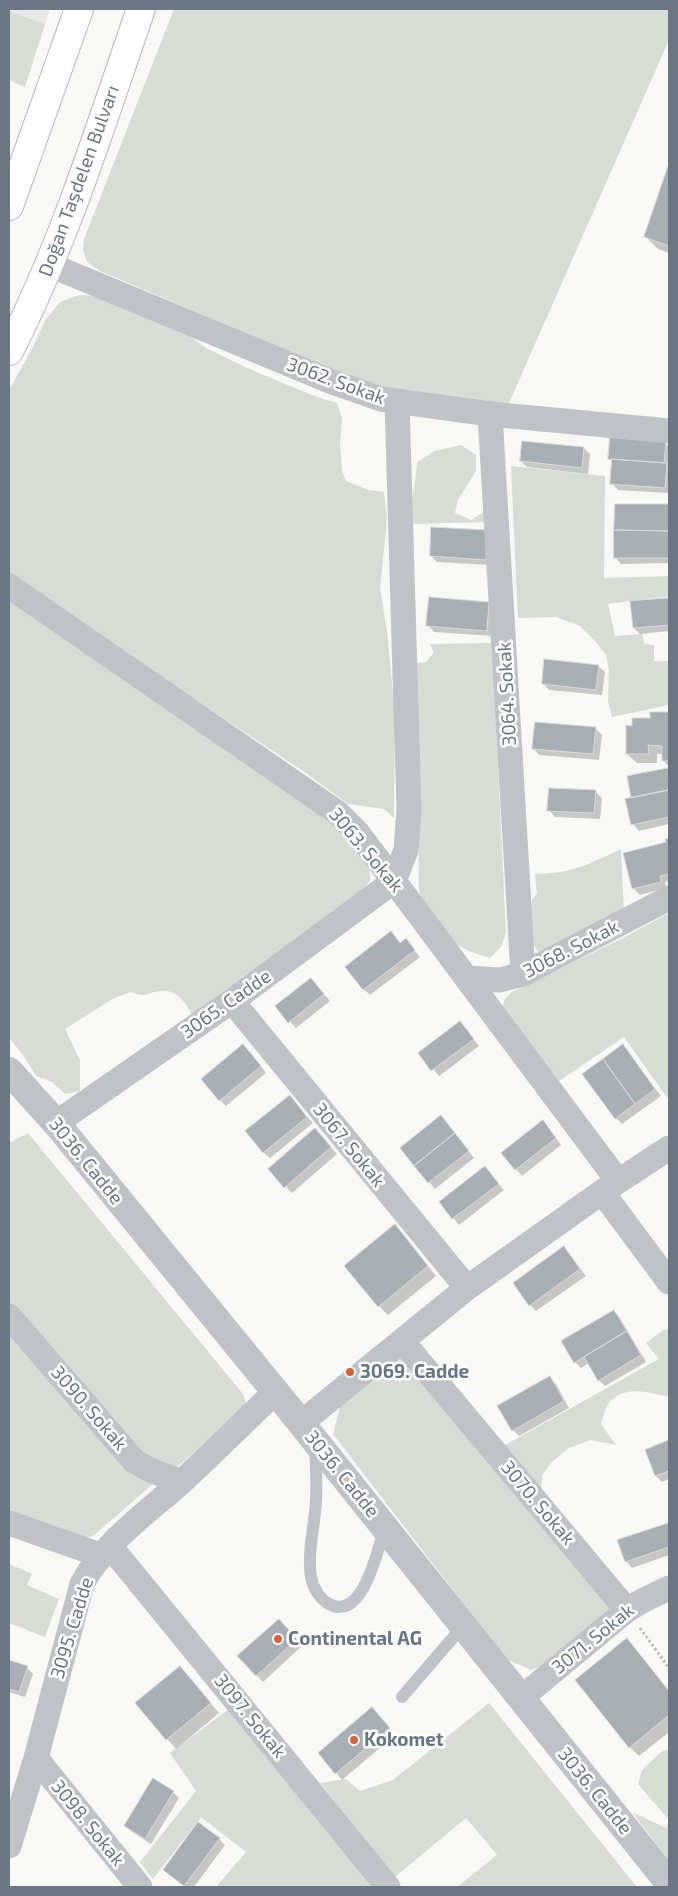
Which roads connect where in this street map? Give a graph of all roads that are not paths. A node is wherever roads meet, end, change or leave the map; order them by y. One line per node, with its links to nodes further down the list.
1 (80, 9): 3 (main road)
2 (141, 9): 4 (main road, Doğan Taşdelen Bulvarı)
3 (9, 206)
4 (50, 265): 5 (main road, Doğan Taşdelen Bulvarı); 6 (street, 3062. Sokak)
5 (9, 351)
6 (398, 402): 7 (street, 3062. Sokak); 10 (street)
7 (490, 414): 8 (street, 3062. Sokak); 12 (street, 3064. Sokak)
8 (669, 431)
9 (9, 586): 10 (street, 3063. Sokak)
10 (394, 882): 13 (street, 3063. Sokak); 14 (street, 3065. Cadde)
11 (669, 898): 12 (street, 3068. Sokak)
12 (524, 974): 13 (street, 3068. Sokak)
13 (468, 978): 18 (street, 3063. Sokak)
14 (232, 1001): 16 (street, 3065. Cadde); 20 (street, 3067. Sokak)
15 (9, 1071): 16 (street, 3036. Cadde)
16 (56, 1123): 23 (street, 3036. Cadde)
17 (669, 1148): 18 (street)
18 (610, 1187): 19 (street, 3063. Sokak); 20 (street)
19 (669, 1282)
20 (467, 1288): 22 (street)
21 (9, 1316): 25 (street, 3090. Sokak)
22 (402, 1341): 24 (street); 30 (street, 3070. Sokak)
23 (275, 1392): 24 (street, 3036. Cadde); 25 (street, 3095. Cadde)
24 (308, 1431): 27 (street, 3036. Cadde); 27 (lane)
25 (181, 1482): 28 (street, 3095. Cadde)
26 (9, 1523): 28 (street)
27 (385, 1527): 31 (street, 3036. Cadde)
28 (105, 1551): 34 (street, 3095. Cadde); 38 (street, 3097. Sokak)
29 (669, 1588): 30 (street, 3071. Sokak)
30 (627, 1610): 33 (street, 3071. Sokak)
31 (464, 1626): 32 (lane); 33 (street, 3036. Cadde)
32 (402, 1697)
33 (521, 1698): 36 (street, 3036. Cadde)
34 (36, 1758): 35 (street, 3095. Cadde); 37 (street, 3098. Sokak)
35 (9, 1846)
36 (669, 1883)
37 (140, 1887)
38 (388, 1887)

